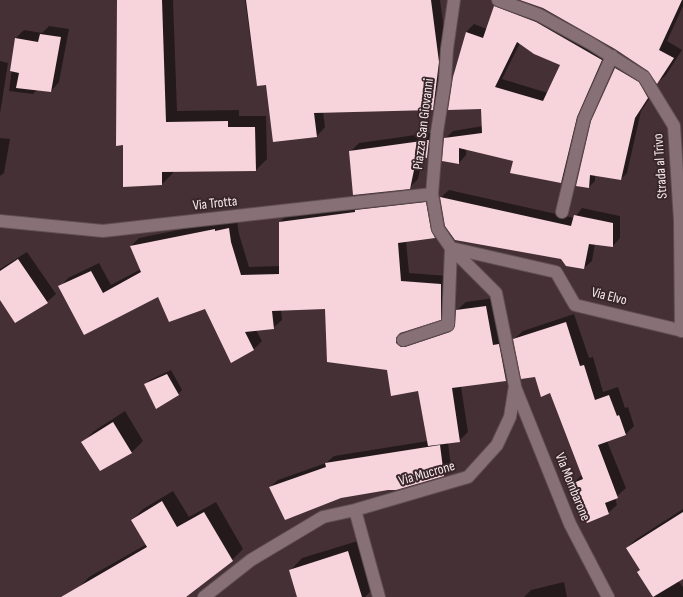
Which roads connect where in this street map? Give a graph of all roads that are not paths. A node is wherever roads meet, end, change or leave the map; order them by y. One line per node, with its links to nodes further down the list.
1 (454, 0): 4 (street, Piazza San Giovanni)
2 (498, 0): 3 (street, Strada al Trivo)
3 (612, 56): 5 (street); 8 (street, Strada al Trivo)
4 (432, 194): 6 (street, Via Trotta); 7 (street, Piazza San Giovanni)
5 (562, 212)
6 (0, 221)
7 (451, 248): 8 (street, Via Elvo); 9 (street); 10 (street, Via Mucrone)
8 (682, 331)
9 (403, 340)
10 (515, 386): 11 (street, Via Mucrone); 14 (street, Via Mombarone)
11 (356, 510): 12 (street, Via Mucrone); 13 (street)
12 (204, 597)
13 (379, 597)
14 (608, 597)

